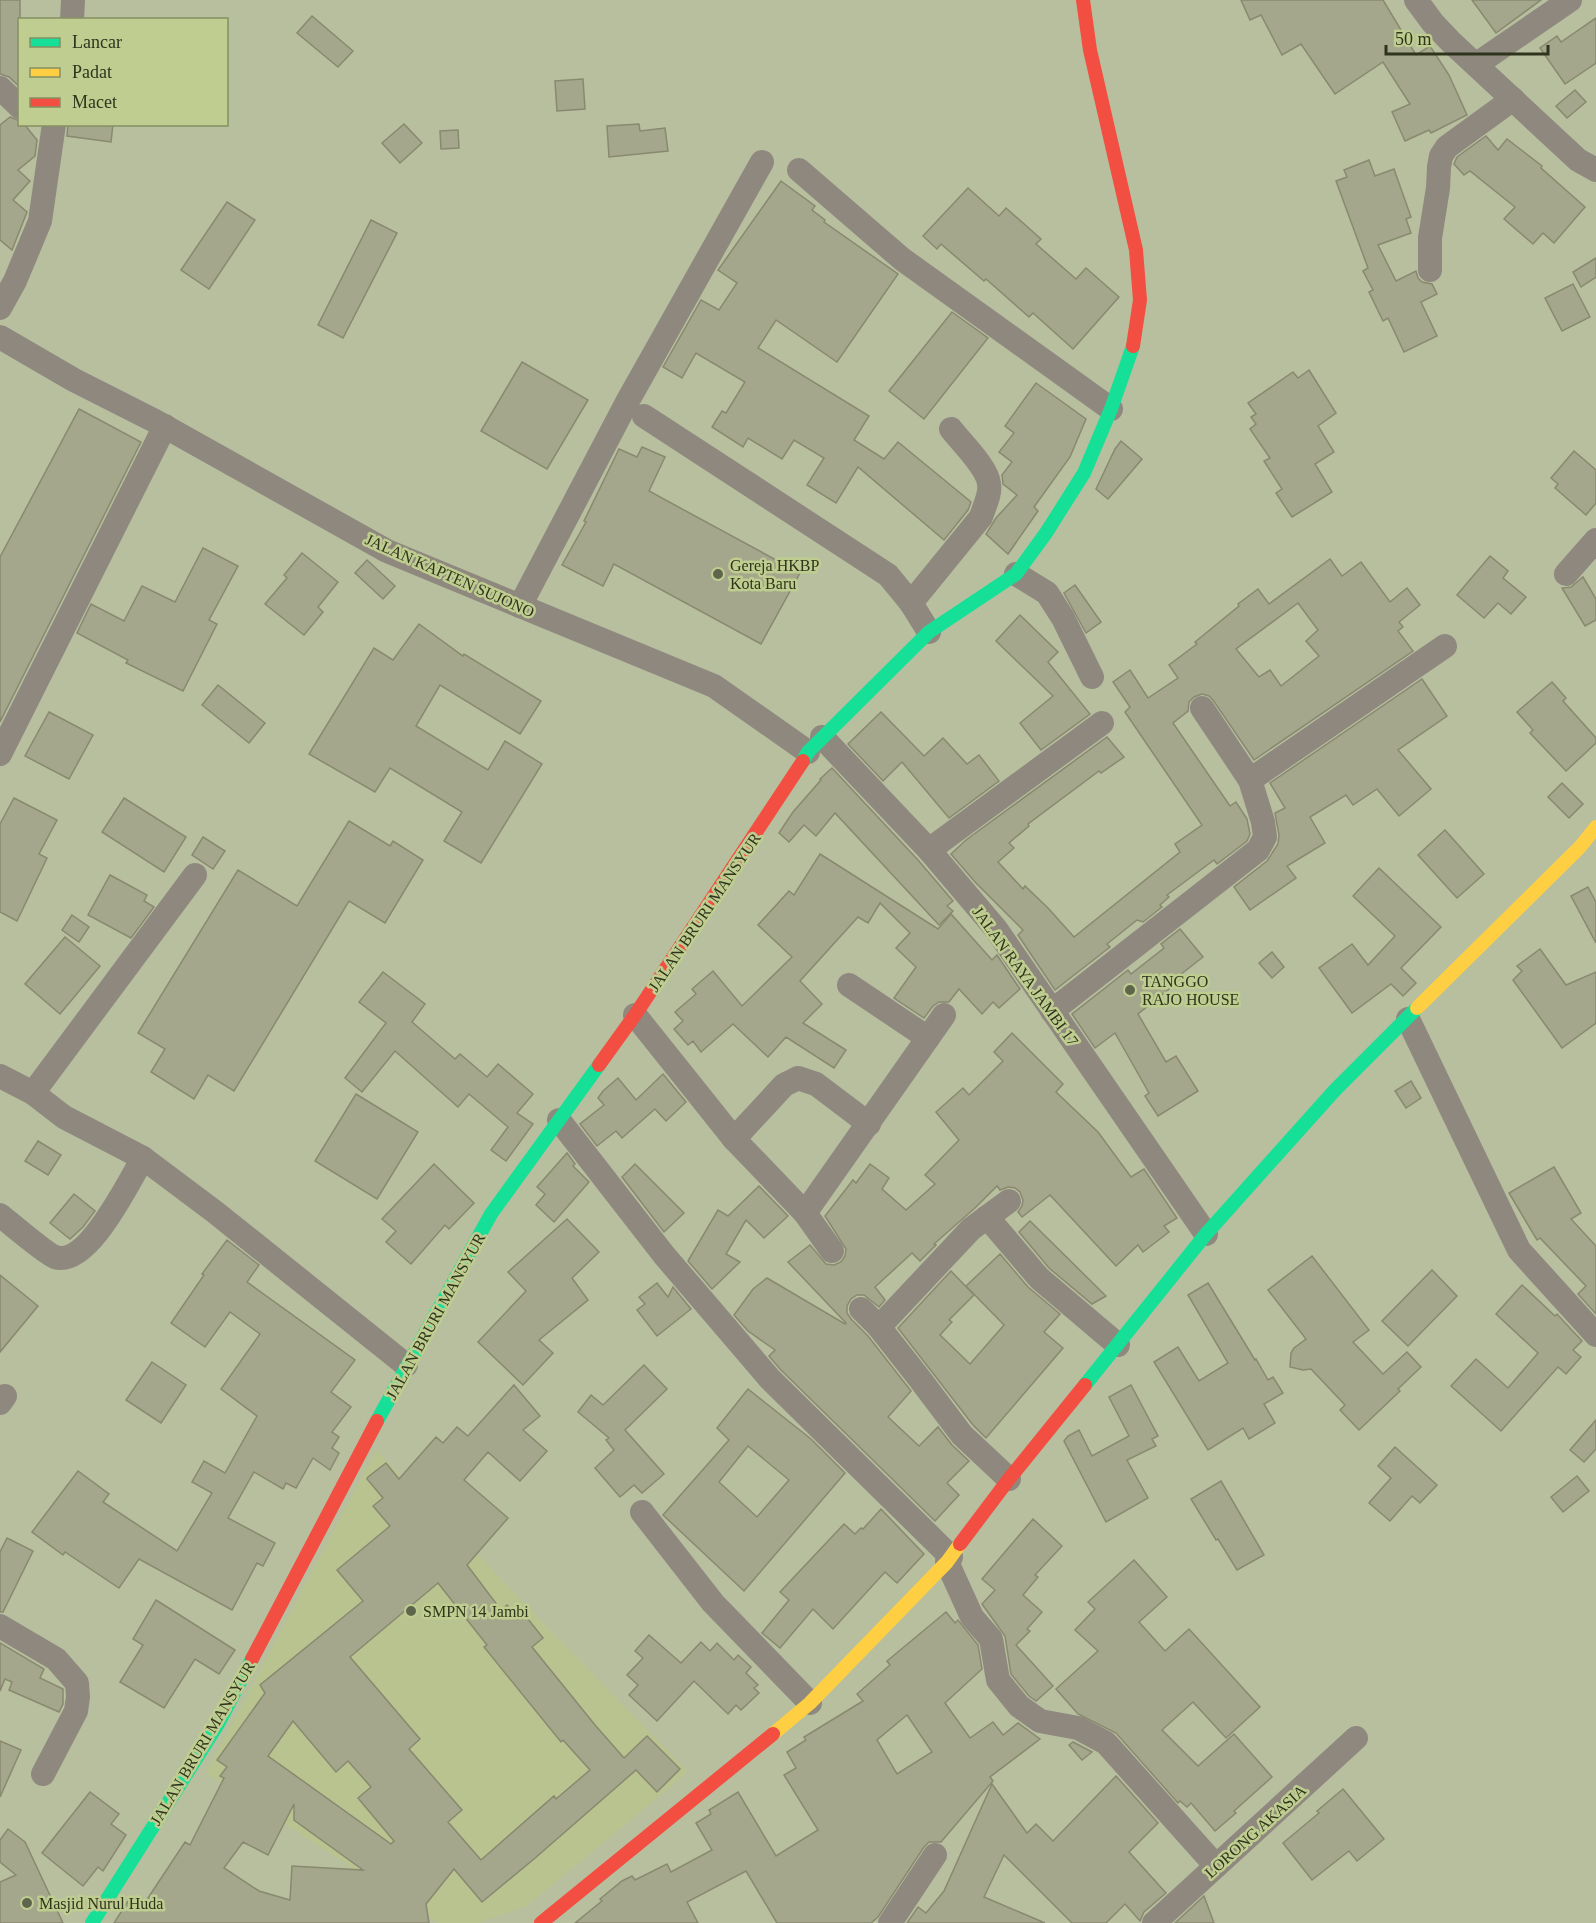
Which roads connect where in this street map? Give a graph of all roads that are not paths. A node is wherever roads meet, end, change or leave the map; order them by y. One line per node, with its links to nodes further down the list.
1 (73, 0): 5 (street)
2 (1083, 0): 17 (street)
3 (1416, 0): 6 (street)
4 (1570, 0): 6 (street)
5 (72, 18)
6 (1477, 64): 8 (street)
7 (0, 88): 9 (street)
8 (1513, 99): 13 (street); 14 (street)
9 (18, 105)
10 (48, 128): 15 (street)
11 (762, 162): 25 (street)
12 (799, 170): 17 (street)
13 (1596, 170)
14 (1430, 270)
15 (0, 308)
16 (0, 337): 19 (street, JALAN KAPTEN SUJONO)
17 (1111, 409): 22 (street)
18 (644, 416): 24 (street)
19 (165, 426): 25 (street, JALAN KAPTEN SUJONO); 32 (street)
20 (951, 429): 24 (street)
21 (1596, 540): 23 (street)
22 (1016, 574): 26 (street, JALAN BRURI MANSYUR); 28 (street)
23 (1566, 574)
24 (911, 603): 26 (street)
25 (520, 606): 31 (street, JALAN KAPTEN SUJONO)
26 (929, 632): 31 (street, JALAN BRURI MANSYUR)
27 (1445, 646): 33 (street)
28 (1092, 677)
29 (1202, 708): 33 (street)
30 (1102, 723): 35 (street)
31 (815, 745): 35 (street, JALAN RAYA JAMBI 17); 39 (street, JALAN BRURI MANSYUR)
32 (0, 754)
33 (1250, 780): 38 (street)
34 (1596, 827): 41 (street)
35 (929, 850): 38 (street, JALAN RAYA JAMBI 17)
36 (195, 875): 44 (street)
37 (849, 985): 42 (street)
38 (1052, 1011): 53 (street, JALAN RAYA JAMBI 17)
39 (635, 1015): 45 (street, JALAN BRURI MANSYUR); 47 (street)
40 (944, 1015): 42 (street)
41 (1408, 1018): 53 (street); 57 (street)
42 (928, 1038): 46 (street)
43 (0, 1076): 44 (street)
44 (33, 1093): 48 (street)
45 (559, 1120): 59 (street, JALAN BRURI MANSYUR); 62 (street)
46 (869, 1124): 47 (street); 50 (street)
47 (734, 1139): 50 (street)
48 (143, 1158): 51 (street); 59 (street)
49 (1009, 1202): 52 (street)
50 (805, 1213): 54 (street)
51 (0, 1215)
52 (987, 1217): 56 (street); 58 (street)
53 (1206, 1234): 58 (street)
54 (832, 1251)
55 (861, 1310): 56 (street)
56 (879, 1328): 60 (street)
57 (1596, 1335)
58 (1118, 1346): 60 (street)
59 (406, 1365): 69 (street, JALAN BRURI MANSYUR)
60 (1009, 1479): 62 (street)
61 (642, 1512): 64 (street)
62 (949, 1560): 64 (street); 68 (street)
63 (0, 1626): 66 (street)
64 (810, 1703): 70 (street)
65 (1356, 1738): 68 (street, LORONG AKASIA)
66 (43, 1774)
67 (935, 1855): 71 (street)
68 (1216, 1866): 72 (street, LORONG AKASIA)
69 (92, 1923)
70 (541, 1923)
71 (890, 1923)
72 (1154, 1923)

